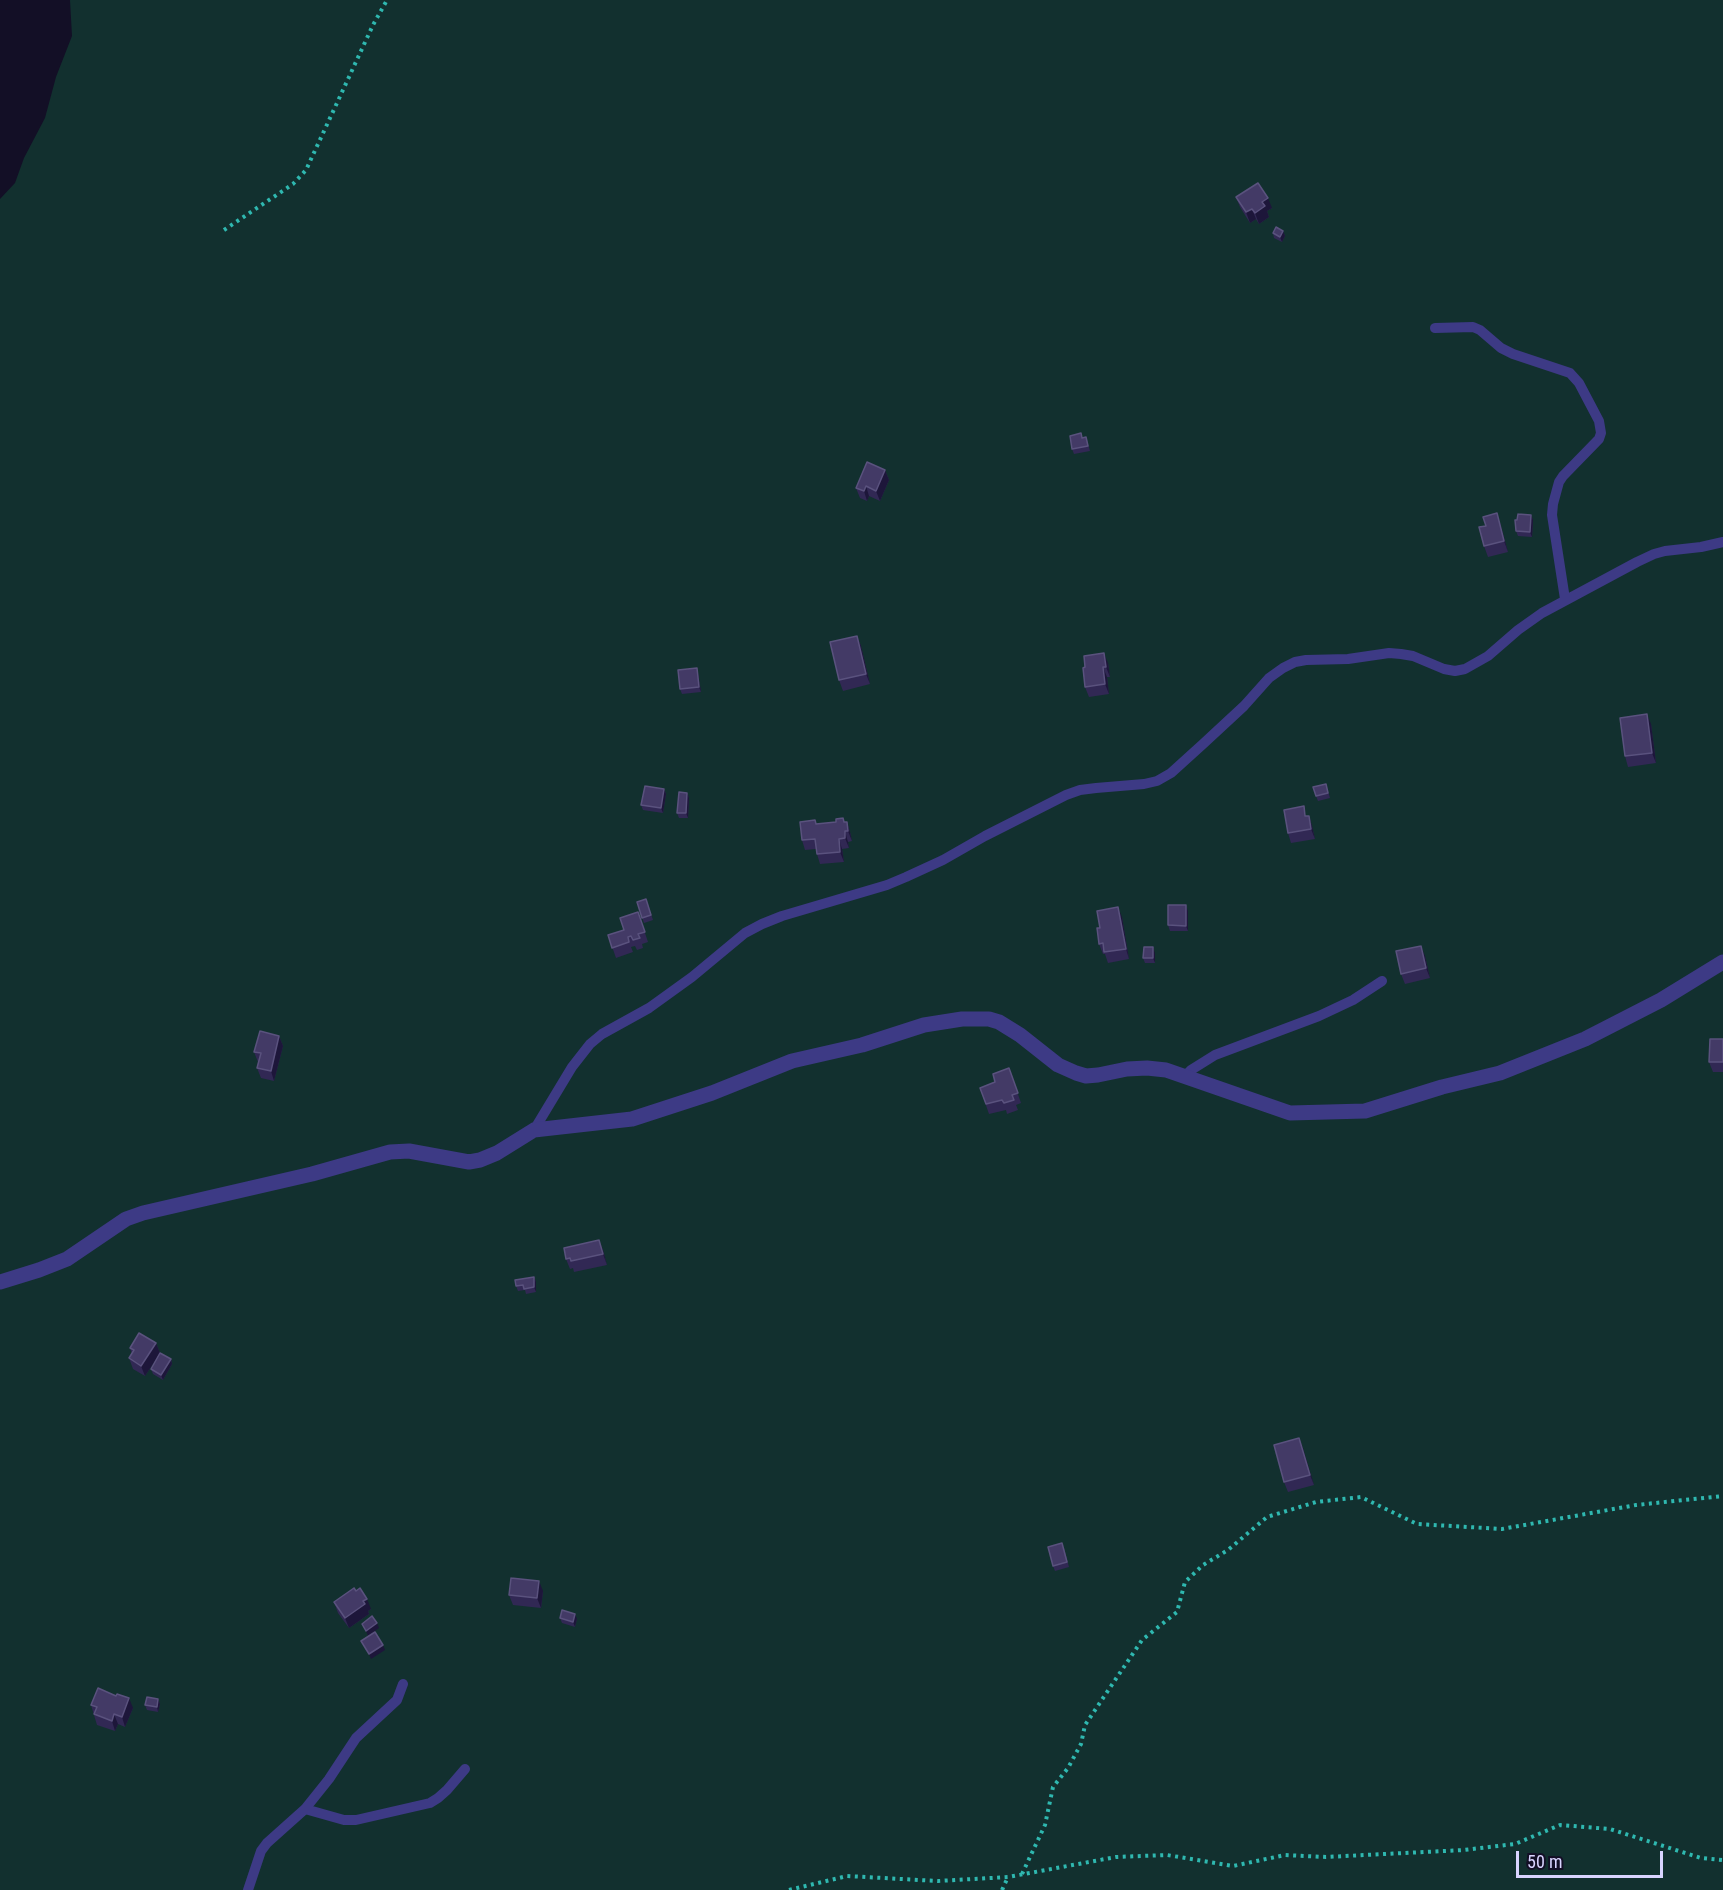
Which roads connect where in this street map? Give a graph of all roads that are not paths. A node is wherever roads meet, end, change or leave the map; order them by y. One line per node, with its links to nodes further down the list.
1 (1435, 328): 3 (lane)
2 (1723, 542): 3 (lane)
3 (1565, 599): 7 (lane)
4 (1723, 962): 6 (street)
5 (1382, 981): 6 (lane)
6 (1185, 1076): 7 (street)
7 (534, 1130): 8 (street)
8 (0, 1282)
9 (403, 1684): 11 (lane)
10 (465, 1769): 11 (lane)
11 (305, 1809): 12 (lane)
12 (248, 1890)

